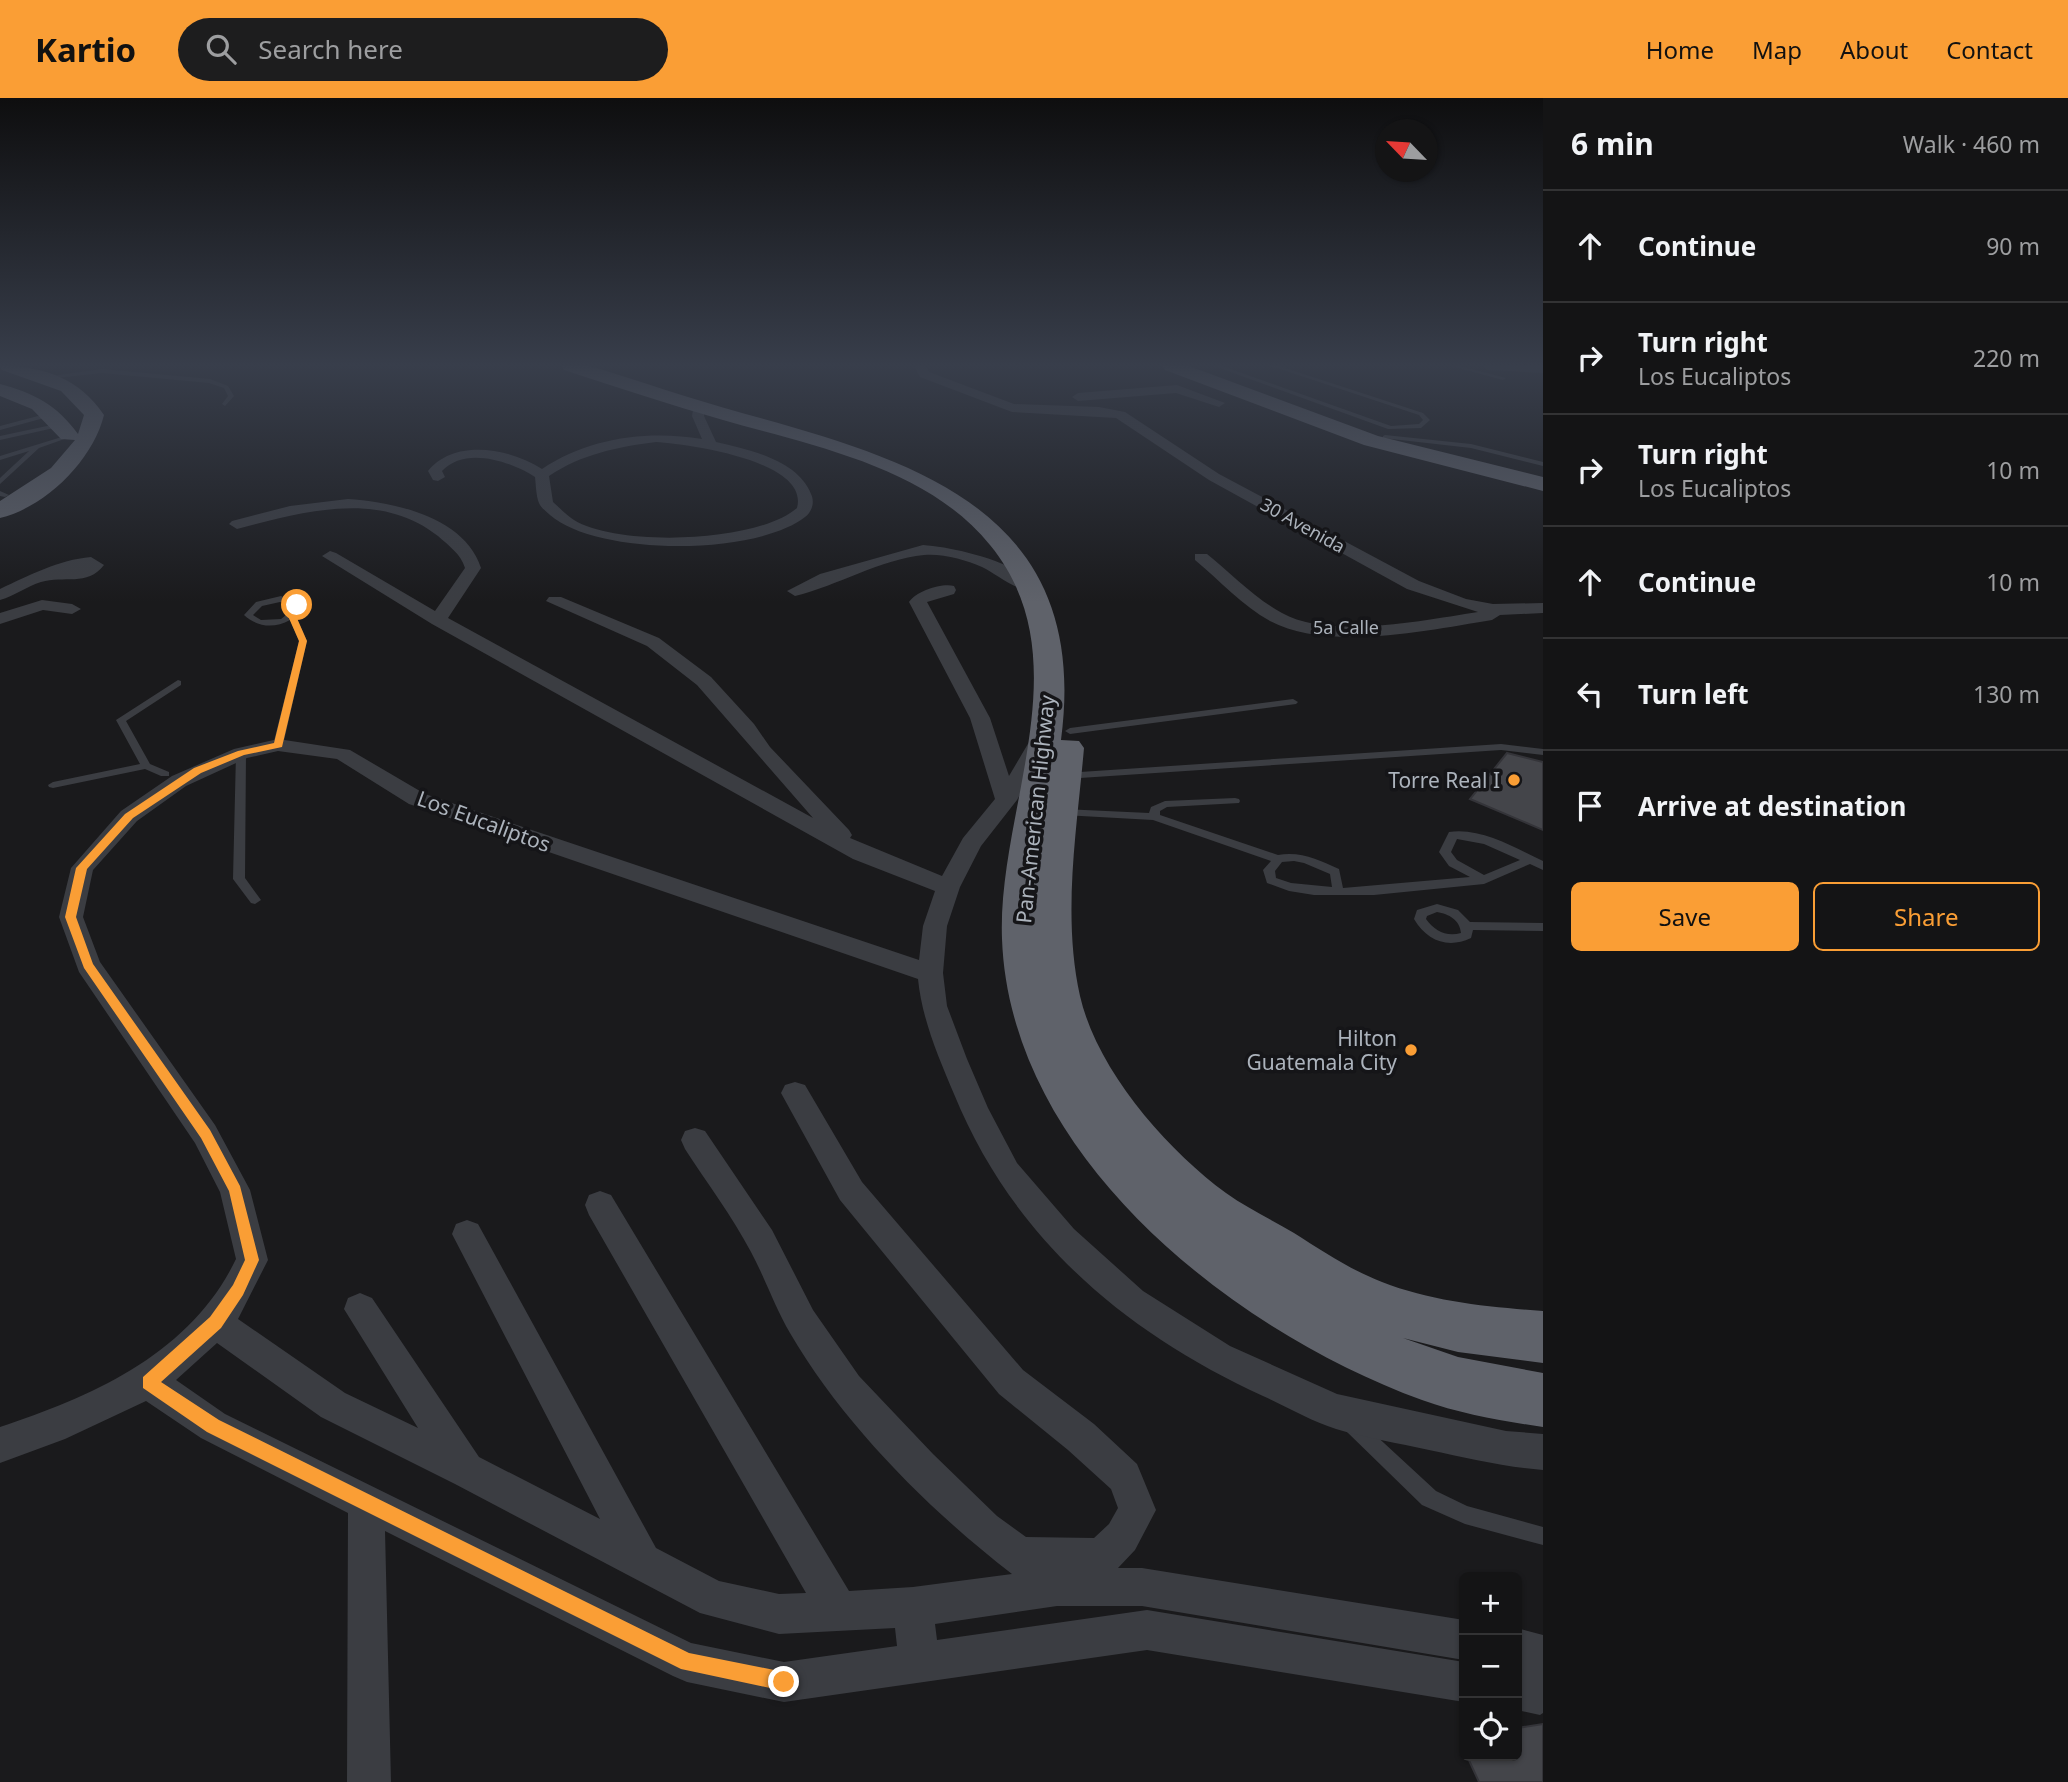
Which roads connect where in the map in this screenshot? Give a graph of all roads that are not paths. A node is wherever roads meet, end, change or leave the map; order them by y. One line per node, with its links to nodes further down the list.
1 (38, 445): 13 (lane); 19 (lane)
2 (54, 445): 19 (highway)
3 (84, 445): 19 (highway)
4 (609, 445): 15 (street)
5 (708, 445): 6 (street)
6 (711, 445): 15 (street)
7 (830, 445): 23 (highway, Pan-American Highway)
8 (856, 445): 39 (highway, Pan-American Highway)
9 (1165, 445): 28 (street, 30 Avenida)
10 (1385, 445): 18 (highway)
11 (1416, 445): 16 (highway)
12 (1457, 445): 14 (lane)
13 (0, 458)
14 (1543, 464)
15 (542, 475): 17 (street)
16 (1543, 476)
17 (438, 477)
18 (1543, 484)
19 (1, 496)
20 (237, 524): 35 (street)
21 (330, 556): 35 (street)
22 (1201, 557): 36 (street, 5a Calle)
23 (1016, 573): 26 (street); 39 (highway, Pan-American Highway)
24 (43, 576): 27 (street)
25 (948, 590): 46 (street)
26 (795, 591)
27 (0, 595)
28 (1446, 599): 32 (street, 30 Avenida); 36 (street)
29 (555, 600): 50 (street)
30 (1543, 608): 32 (street, 30 Avenida)
31 (72, 609): 34 (street)
32 (1513, 612): 36 (street, 5a Calle)
33 (292, 616): 33 (lane); 40 (lane)
34 (0, 619)
35 (438, 620): 50 (street)
36 (1456, 620)
37 (178, 683): 43 (lane)
38 (1293, 702): 39 (lane)
39 (1058, 729): 44 (highway, Pan-American Highway); 46 (street); 69 (highway, Pan-American Highway)
40 (278, 745): 42 (street, Los Eucaliptos); 60 (street, Los Eucaliptos)
41 (1543, 751): 44 (lane)
42 (241, 753): 43 (street, Los Eucaliptos); 57 (lane)
43 (163, 774): 45 (lane); 66 (street, Los Eucaliptos)
44 (1065, 776): 48 (highway, Pan-American Highway)
45 (53, 785)
46 (1006, 800): 55 (street)
47 (1235, 801): 49 (lane)
48 (1063, 812): 49 (lane); 67 (highway, Pan-American Highway)
49 (1154, 817): 51 (lane)
50 (861, 854): 55 (street)
51 (1278, 859): 56 (lane); 56 (lane)
52 (1529, 860): 53 (lane); 54 (lane); 54 (lane)
53 (1543, 866)
54 (1484, 880): 56 (lane)
55 (948, 887): 60 (street)
56 (1338, 890)
57 (255, 900)
58 (1467, 926): 59 (lane)
59 (1543, 927)
60 (930, 973): 70 (street)
61 (795, 1093): 76 (street)
62 (695, 1140): 76 (street)
63 (600, 1205): 80 (street)
64 (467, 1234): 77 (street)
65 (360, 1309): 73 (street)
66 (216, 1323): 68 (street, Los Eucaliptos); 73 (street)
67 (1543, 1337)
68 (148, 1382): 71 (street, Los Eucaliptos); 74 (street)
69 (1543, 1400)
70 (1335, 1410): 72 (street); 75 (lane)
71 (0, 1445)
72 (1543, 1452)
73 (468, 1471): 77 (street)
74 (366, 1501): 83 (street); 86 (street)
75 (1543, 1536)
76 (1021, 1556): 78 (street)
77 (643, 1563): 80 (street)
78 (1057, 1587): 79 (street); 81 (street)
79 (913, 1608): 80 (street); 83 (street)
80 (838, 1610)
81 (1459, 1639)
82 (1522, 1649): 85 (street)
83 (919, 1662): 84 (street)
84 (1459, 1681)
85 (1522, 1691)
86 (369, 1782)

